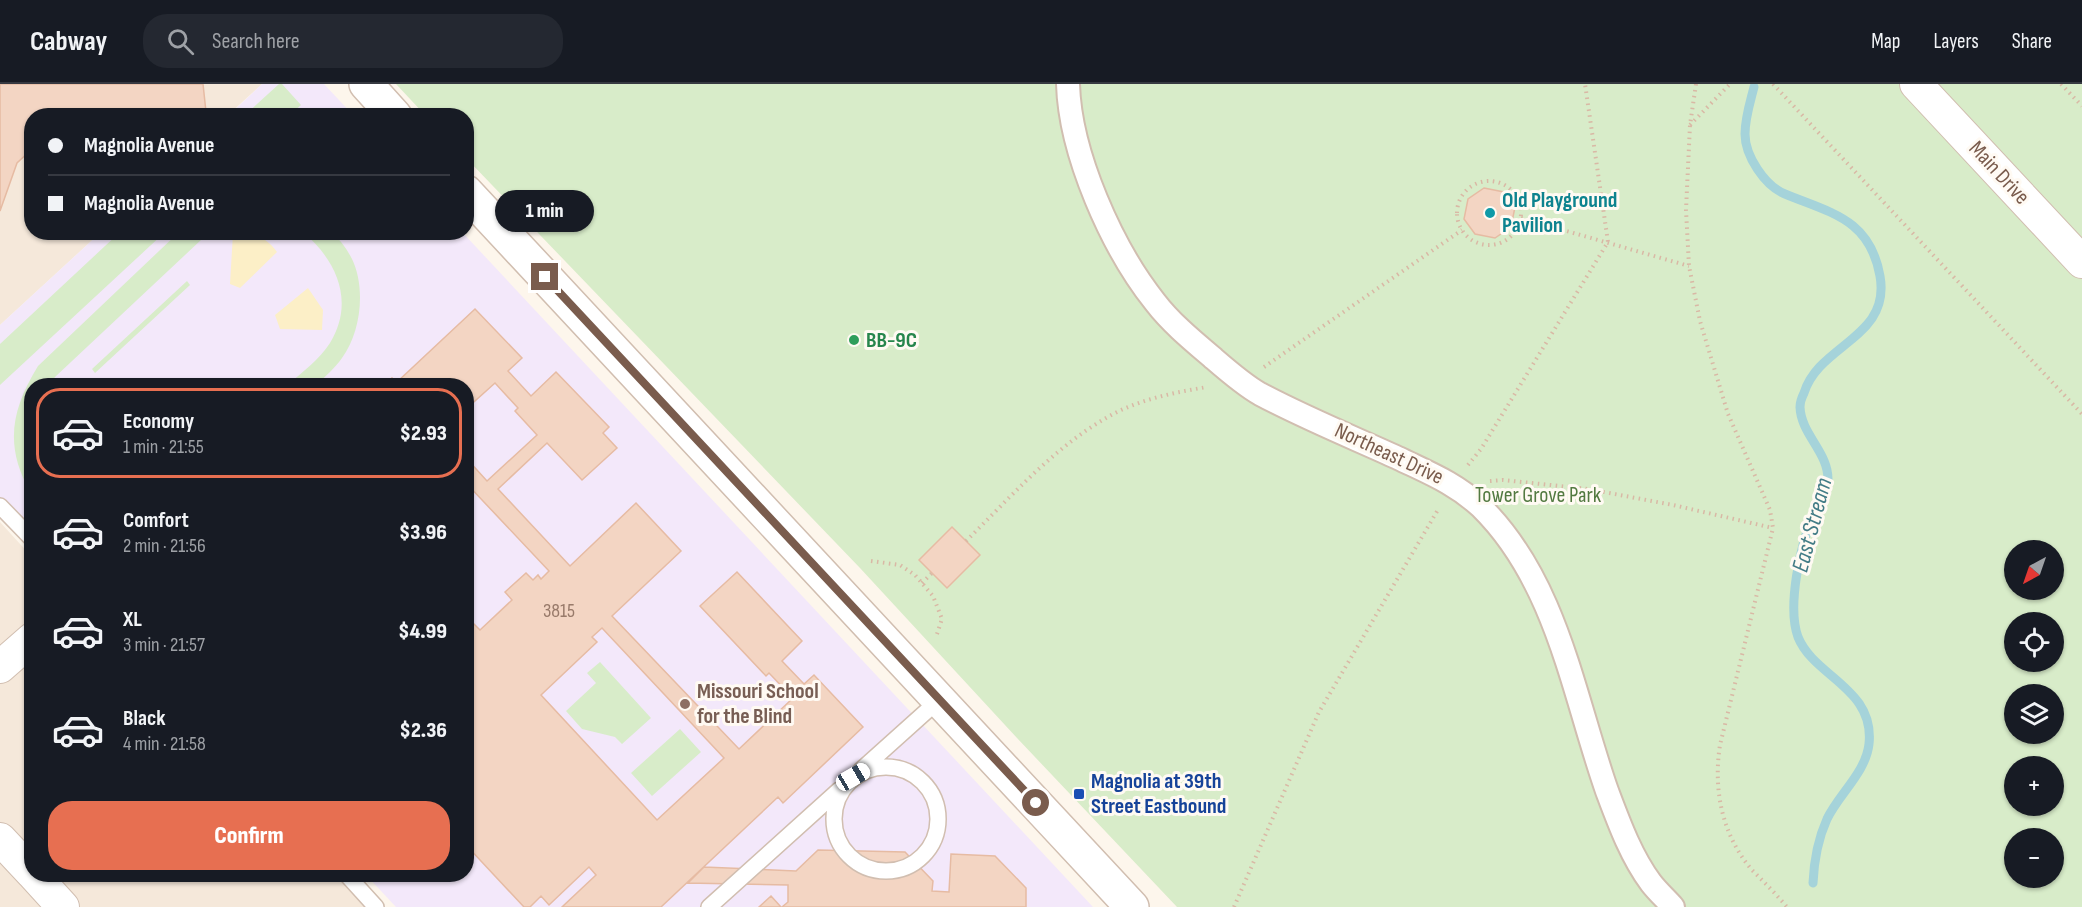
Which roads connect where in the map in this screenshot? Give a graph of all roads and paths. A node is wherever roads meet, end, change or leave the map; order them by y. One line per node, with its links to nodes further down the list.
1 (366, 84): 10 (street)
2 (1068, 84): 18 (street, Northeast Drive)
3 (1585, 84): 14 (path)
4 (1696, 84): 11 (path)
5 (1730, 84): 11 (path)
6 (1773, 84): 17 (path)
7 (1916, 84): 15 (street, Main Drive)
8 (2061, 84): 9 (path)
9 (2082, 106)
10 (388, 108)
11 (1690, 125): 16 (path)
12 (474, 201): 28 (street)
13 (1521, 218): 13 (path); 14 (path)
14 (1608, 242): 16 (path); 18 (path)
15 (2082, 262)
16 (1689, 266): 20 (path)
17 (2082, 414)
18 (1454, 484): 20 (path); 38 (path); 39 (street, Northeast Drive)
19 (0, 506): 21 (lane)
20 (1773, 528): 40 (path)
21 (24, 531)
22 (871, 561): 24 (path)
23 (932, 573): 24 (path)
24 (922, 583): 25 (path)
25 (937, 634)
26 (24, 646): 27 (street)
27 (0, 667)
28 (939, 700): 29 (lane); 37 (street)
29 (853, 777): 29 (lane); 36 (lane)
30 (0, 840): 31 (street)
31 (24, 866)
32 (40, 882): 34 (street)
33 (353, 882): 35 (lane)
34 (63, 907)
35 (376, 907)
36 (709, 907)
37 (1132, 907)
38 (1234, 907)
39 (1673, 907)
40 (1787, 907)

